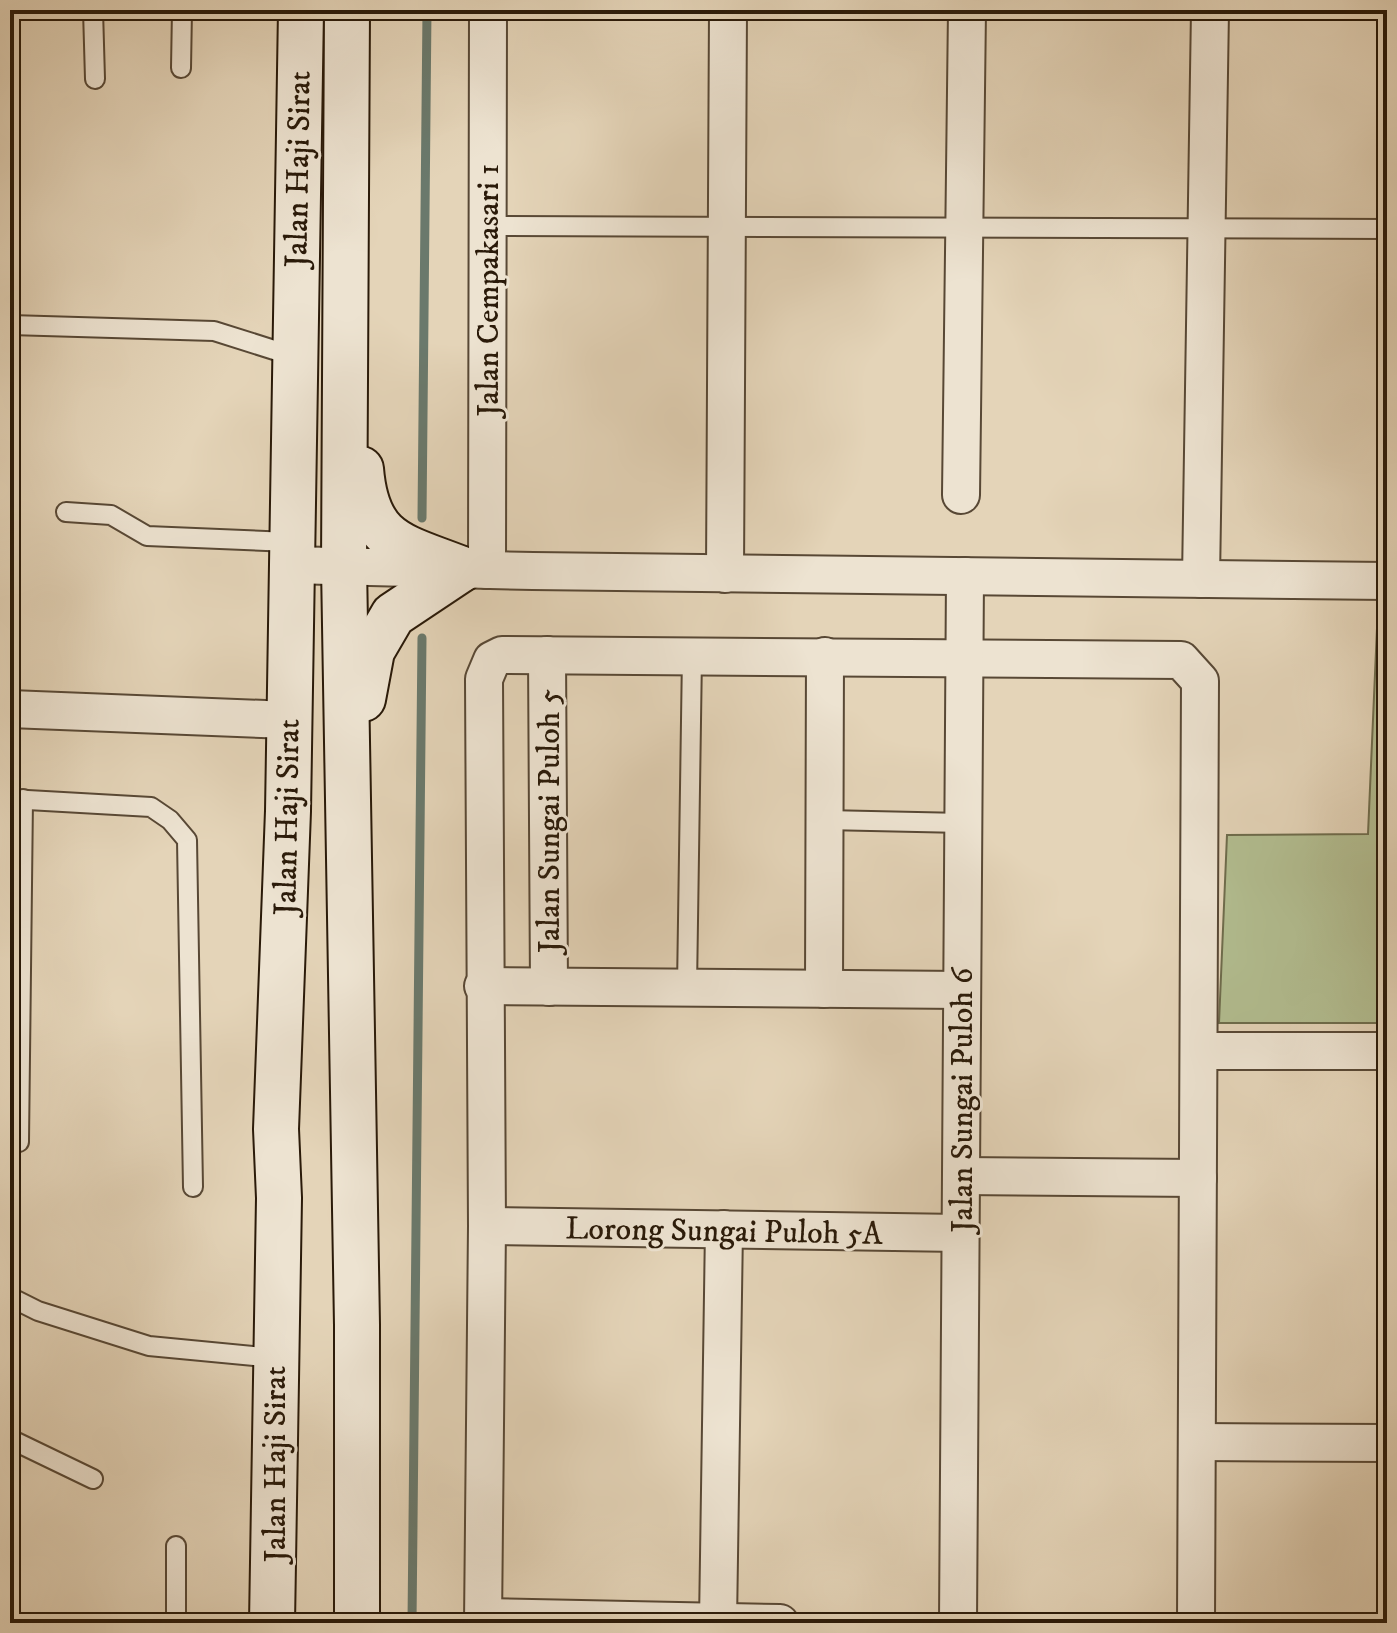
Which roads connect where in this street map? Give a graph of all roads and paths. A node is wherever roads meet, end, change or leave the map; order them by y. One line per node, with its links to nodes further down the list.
1 (93, 10): 10 (lane)
2 (182, 10): 9 (lane)
3 (301, 10): 18 (main road, Jalan Haji Sirat)
4 (347, 10): 11 (main road, Jalan Haji Sirat)
5 (488, 10): 12 (street, Jalan Cempakasari 1)
6 (728, 10): 13 (street)
7 (967, 10): 14 (street)
8 (1210, 10): 15 (street)
9 (181, 68)
10 (95, 79)
11 (346, 200): 22 (main road, Jalan Haji Sirat); 23 (main road)
12 (487, 226): 13 (lane); 23 (street, Jalan Cempakasari 1)
13 (727, 227): 14 (lane); 24 (street)
14 (964, 228): 15 (lane); 19 (street)
15 (1207, 228): 16 (lane); 26 (street)
16 (1387, 229)
17 (10, 325): 18 (lane)
18 (293, 356): 21 (main road, Jalan Haji Sirat)
19 (961, 495)
20 (66, 512): 21 (lane)
21 (290, 553): 22 (street); 33 (main road, Jalan Haji Sirat)
22 (344, 566): 23 (street); 37 (main road, Jalan Haji Sirat)
23 (474, 570): 24 (street); 37 (main road)
24 (725, 574): 25 (street)
25 (965, 576): 26 (street); 31 (street, Jalan Sungai Puloh 6)
26 (1201, 579): 27 (street)
27 (1387, 581)
28 (547, 655): 29 (street); 38 (street); 39 (street, Jalan Sungai Puloh 5)
29 (692, 655): 30 (street); 40 (lane)
30 (825, 656): 31 (street); 35 (street)
31 (965, 658): 36 (street, Jalan Sungai Puloh 6); 43 (street)
32 (10, 709): 33 (street)
33 (289, 720): 53 (main road, Jalan Haji Sirat)
34 (17, 799): 45 (lane); 48 (lane)
35 (825, 820): 36 (lane); 41 (street)
36 (963, 823): 42 (street, Jalan Sungai Puloh 6)
37 (349, 902): 58 (main road, Jalan Haji Sirat)
38 (483, 986): 39 (street); 49 (street)
39 (549, 987): 40 (street)
40 (687, 987): 41 (street)
41 (824, 989): 42 (street)
42 (962, 990): 46 (street, Jalan Sungai Puloh 6)
43 (1199, 1051): 44 (street); 47 (street)
44 (1387, 1051)
45 (19, 1142)
46 (961, 1176): 47 (street); 51 (street, Jalan Sungai Puloh 6)
47 (1198, 1178): 55 (street)
48 (193, 1187)
49 (487, 1226): 50 (street, Lorong Sungai Puloh 5A); 61 (street)
50 (724, 1229): 51 (street, Lorong Sungai Puloh 5A); 62 (street)
51 (960, 1233): 69 (street, Jalan Sungai Puloh 6)
52 (10, 1297): 53 (lane)
53 (275, 1358): 60 (main road, Jalan Haji Sirat)
54 (10, 1439): 57 (lane)
55 (1197, 1442): 56 (street); 70 (street)
56 (1387, 1443)
57 (93, 1479)
58 (357, 1537): 66 (main road); 67 (main road, Jalan Haji Sirat)
59 (176, 1546): 63 (lane)
60 (274, 1548): 64 (main road, Jalan Haji Sirat); 65 (main road)
61 (483, 1620): 62 (street)
62 (718, 1622): 68 (street)
63 (176, 1623)
64 (272, 1623)
65 (280, 1623)
66 (346, 1623)
67 (357, 1623)
68 (780, 1623)
69 (958, 1623)
70 (1196, 1623)

